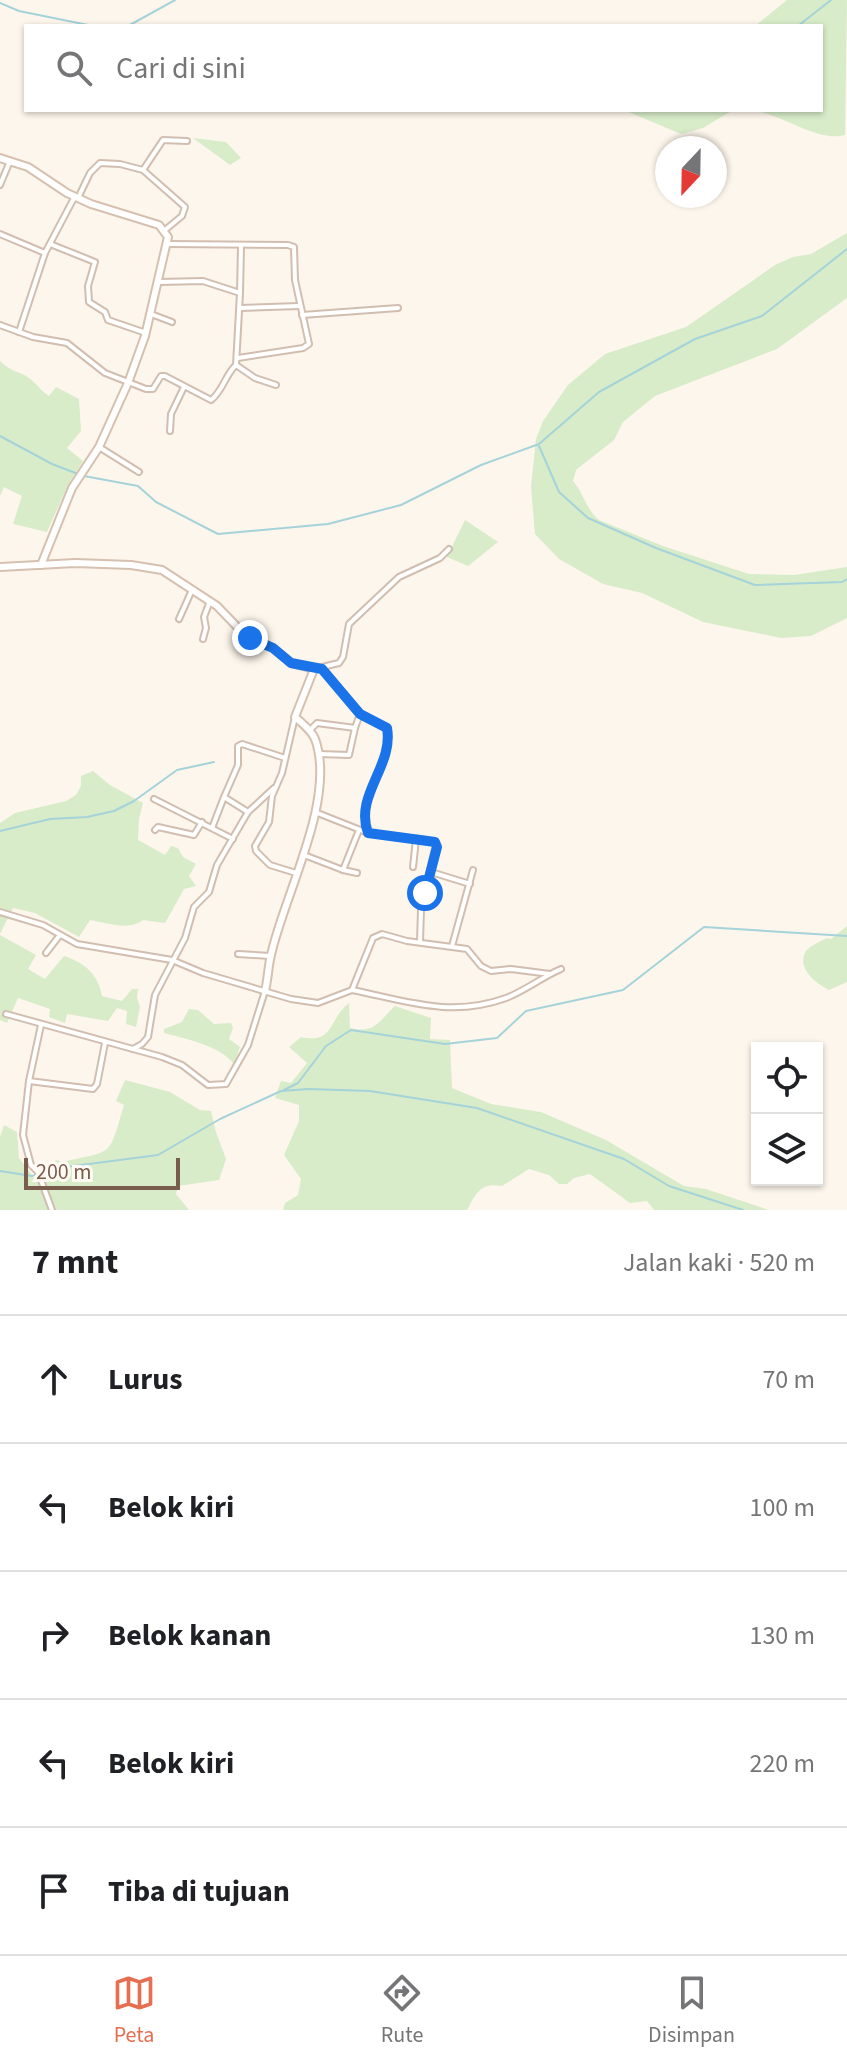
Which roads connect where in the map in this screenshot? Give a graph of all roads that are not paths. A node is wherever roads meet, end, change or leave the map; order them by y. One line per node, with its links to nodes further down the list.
1 (187, 141): 4 (street)
2 (0, 158): 3 (street)
3 (10, 161): 5 (street); 6 (street)
4 (143, 170): 6 (street); 7 (street)
5 (0, 185)
6 (76, 197): 7 (street); 9 (street)
7 (165, 230): 10 (street)
8 (0, 234): 12 (street)
9 (50, 244): 12 (street); 23 (street)
10 (168, 244): 11 (street); 13 (street)
11 (241, 246): 14 (street); 15 (street)
12 (45, 253): 22 (street)
13 (159, 282): 14 (street); 18 (street)
14 (240, 293): 16 (street)
15 (299, 306): 16 (street); 19 (street)
16 (240, 308): 24 (street)
17 (398, 308): 19 (street)
18 (151, 314): 20 (street); 23 (street)
19 (302, 315): 24 (street)
20 (172, 322)
21 (0, 325): 22 (street)
22 (19, 332): 26 (street)
23 (146, 333): 26 (street)
24 (238, 358): 25 (street)
25 (236, 365): 27 (street); 28 (street)
26 (128, 383): 28 (street); 30 (street)
27 (276, 385)
28 (184, 387): 29 (street)
29 (170, 431)
30 (99, 447): 31 (street); 33 (street)
31 (139, 472)
32 (449, 549): 39 (street)
33 (41, 565): 34 (street); 35 (street)
34 (0, 567)
35 (192, 590): 36 (street); 37 (street)
36 (210, 601): 38 (street); 39 (street)
37 (179, 619)
38 (203, 639)
39 (318, 669): 40 (street); 41 (street)
40 (360, 714): 42 (street); 55 (street)
41 (295, 717): 43 (street); 45 (street)
42 (355, 728): 43 (street); 44 (street)
43 (309, 731): 44 (street)
44 (319, 754): 50 (street)
45 (285, 758): 46 (street); 47 (street)
46 (274, 788): 49 (street); 63 (street)
47 (224, 797): 49 (street); 52 (street)
48 (154, 799): 51 (street)
49 (248, 812): 56 (street)
50 (315, 812): 54 (street); 58 (street)
51 (202, 822): 52 (street); 53 (street)
52 (212, 828): 56 (street)
53 (155, 830)
54 (359, 830): 55 (street); 60 (street)
55 (368, 833): 57 (street)
56 (233, 839): 73 (street)
57 (416, 839): 59 (street); 62 (street)
58 (302, 854): 60 (street); 63 (street)
59 (413, 867)
60 (343, 870): 64 (street)
61 (473, 870): 65 (street)
62 (431, 872): 65 (street); 68 (street)
63 (297, 873): 72 (street)
64 (357, 873)
65 (470, 884): 69 (street)
66 (0, 912): 67 (street)
67 (60, 935): 70 (street); 73 (street)
68 (420, 942): 69 (street); 76 (street)
69 (452, 946): 75 (street)
70 (46, 953)
71 (238, 954): 72 (street)
72 (270, 956): 77 (street)
73 (172, 960): 77 (street); 81 (street)
74 (561, 969): 75 (street)
75 (550, 974): 76 (street)
76 (352, 990): 77 (street)
77 (265, 991): 81 (street)
78 (6, 1014): 79 (street)
79 (41, 1025): 80 (street); 82 (street)
80 (105, 1042): 81 (street); 82 (street)
81 (132, 1049)
82 (29, 1081): 83 (street)
83 (52, 1210)

